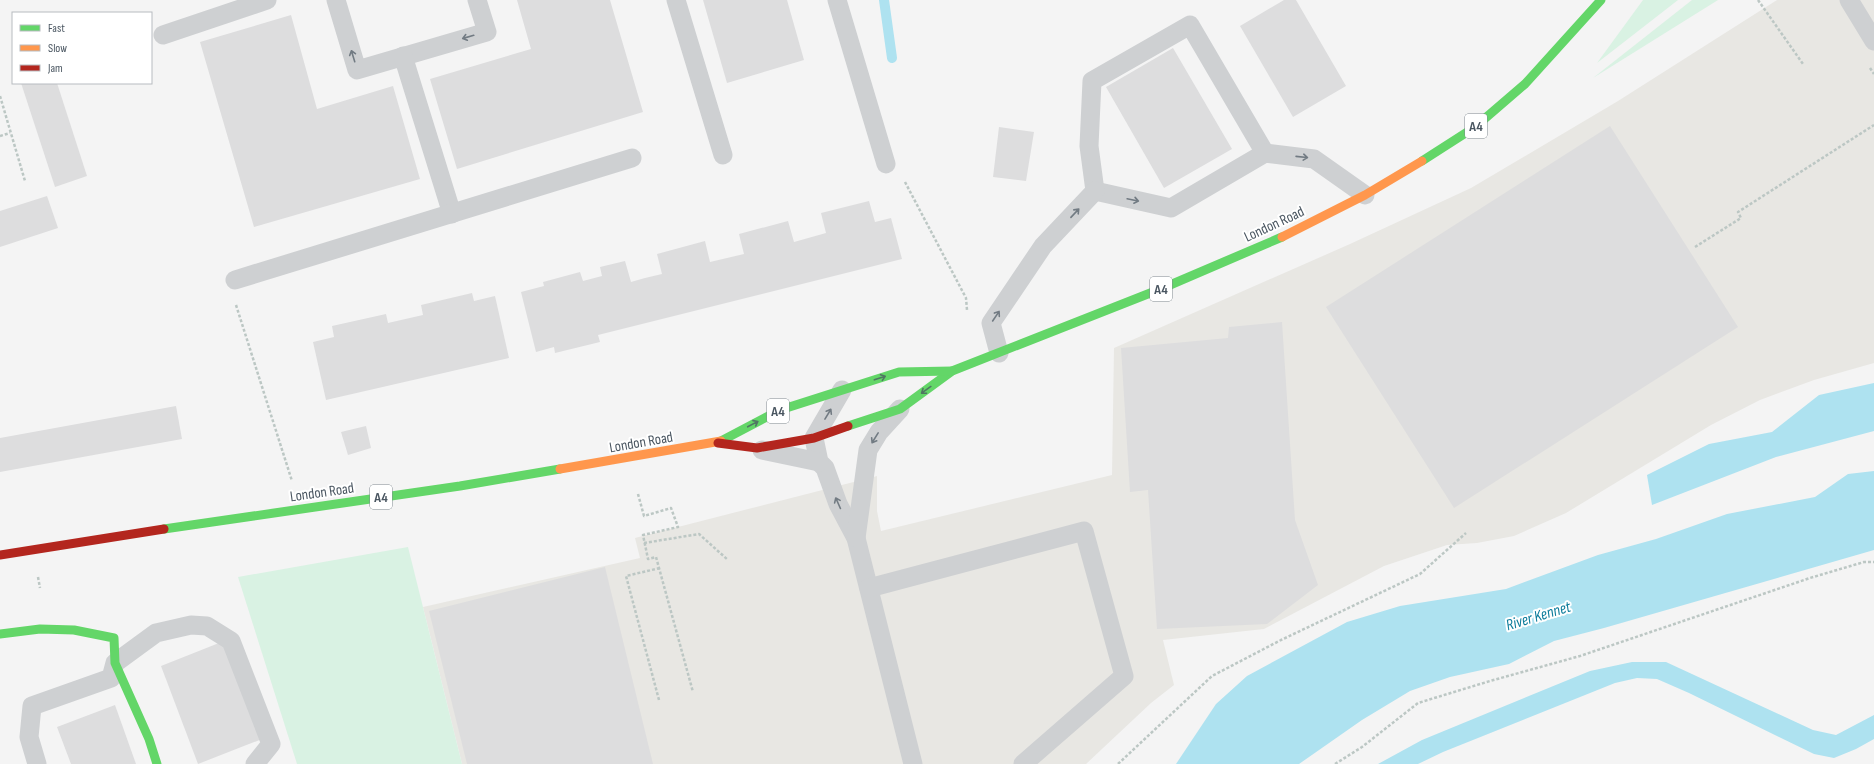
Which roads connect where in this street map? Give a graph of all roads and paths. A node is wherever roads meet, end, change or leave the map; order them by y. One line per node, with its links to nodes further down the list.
1 (267, 0): 10 (lane)
2 (336, 0): 13 (lane, one-way to 2)
3 (477, 0): 13 (lane, one-way to 13)
4 (676, 0): 20 (lane)
5 (837, 0): 22 (lane)
6 (1601, 0): 11 (main road, London Road / A4)
7 (1758, 0): 14 (path)
8 (1849, 0): 12 (lane)
9 (1577, 14): 11 (main road, London Road / A4)
10 (163, 34)
11 (1568, 34): 25 (main road, London Road / A4)
12 (1874, 41)
13 (403, 56): 26 (lane)
14 (1803, 64)
15 (0, 96): 17 (path)
16 (1874, 125): 27 (path)
17 (10, 133): 18 (path); 23 (path)
18 (0, 136)
19 (1265, 153): 24 (lane, one-way to 19); 24 (lane); 25 (lane, one-way to 25)
20 (723, 154)
21 (632, 158): 26 (lane)
22 (886, 164): 29 (path)
23 (25, 181)
24 (1095, 191): 30 (lane, one-way to 24)
25 (1365, 194): 30 (main road, London Road / A4)
26 (452, 214): 28 (lane)
27 (1695, 247)
28 (235, 280): 39 (path)
29 (967, 316)
30 (999, 353): 31 (main road, London Road / A4)
31 (952, 371): 32 (main road, London Road / A4, one-way to 31); 33 (main road, London Road / A4, one-way to 33)
32 (842, 390): 34 (lane, one-way to 32); 35 (main road, London Road / A4, one-way to 32)
33 (900, 409): 34 (main road, London Road / A4); 41 (lane, one-way to 41)
34 (814, 438): 36 (main road, London Road / A4); 37 (lane)
35 (718, 442): 36 (main road, London Road / A4); 39 (main road, London Road / A4)
36 (757, 448): 37 (lane)
37 (819, 462): 41 (lane, one-way to 37)
38 (638, 494): 42 (path)
39 (299, 509): 43 (main road, London Road / A4)
40 (1466, 533): 57 (path)
41 (856, 538): 47 (lane)
42 (644, 543): 44 (path); 46 (path)
43 (0, 555)
44 (728, 560)
45 (1874, 562): 58 (path)
46 (660, 568): 50 (path); 51 (path)
47 (869, 588): 55 (lane); 56 (lane)
48 (0, 634): 49 (main road)
49 (115, 663): 52 (lane); 53 (main road); 54 (lane)
50 (693, 692)
51 (659, 700)
52 (38, 764)
53 (157, 764)
54 (255, 764)
55 (913, 764)
56 (1023, 764)
57 (1118, 764)
58 (1335, 764)

